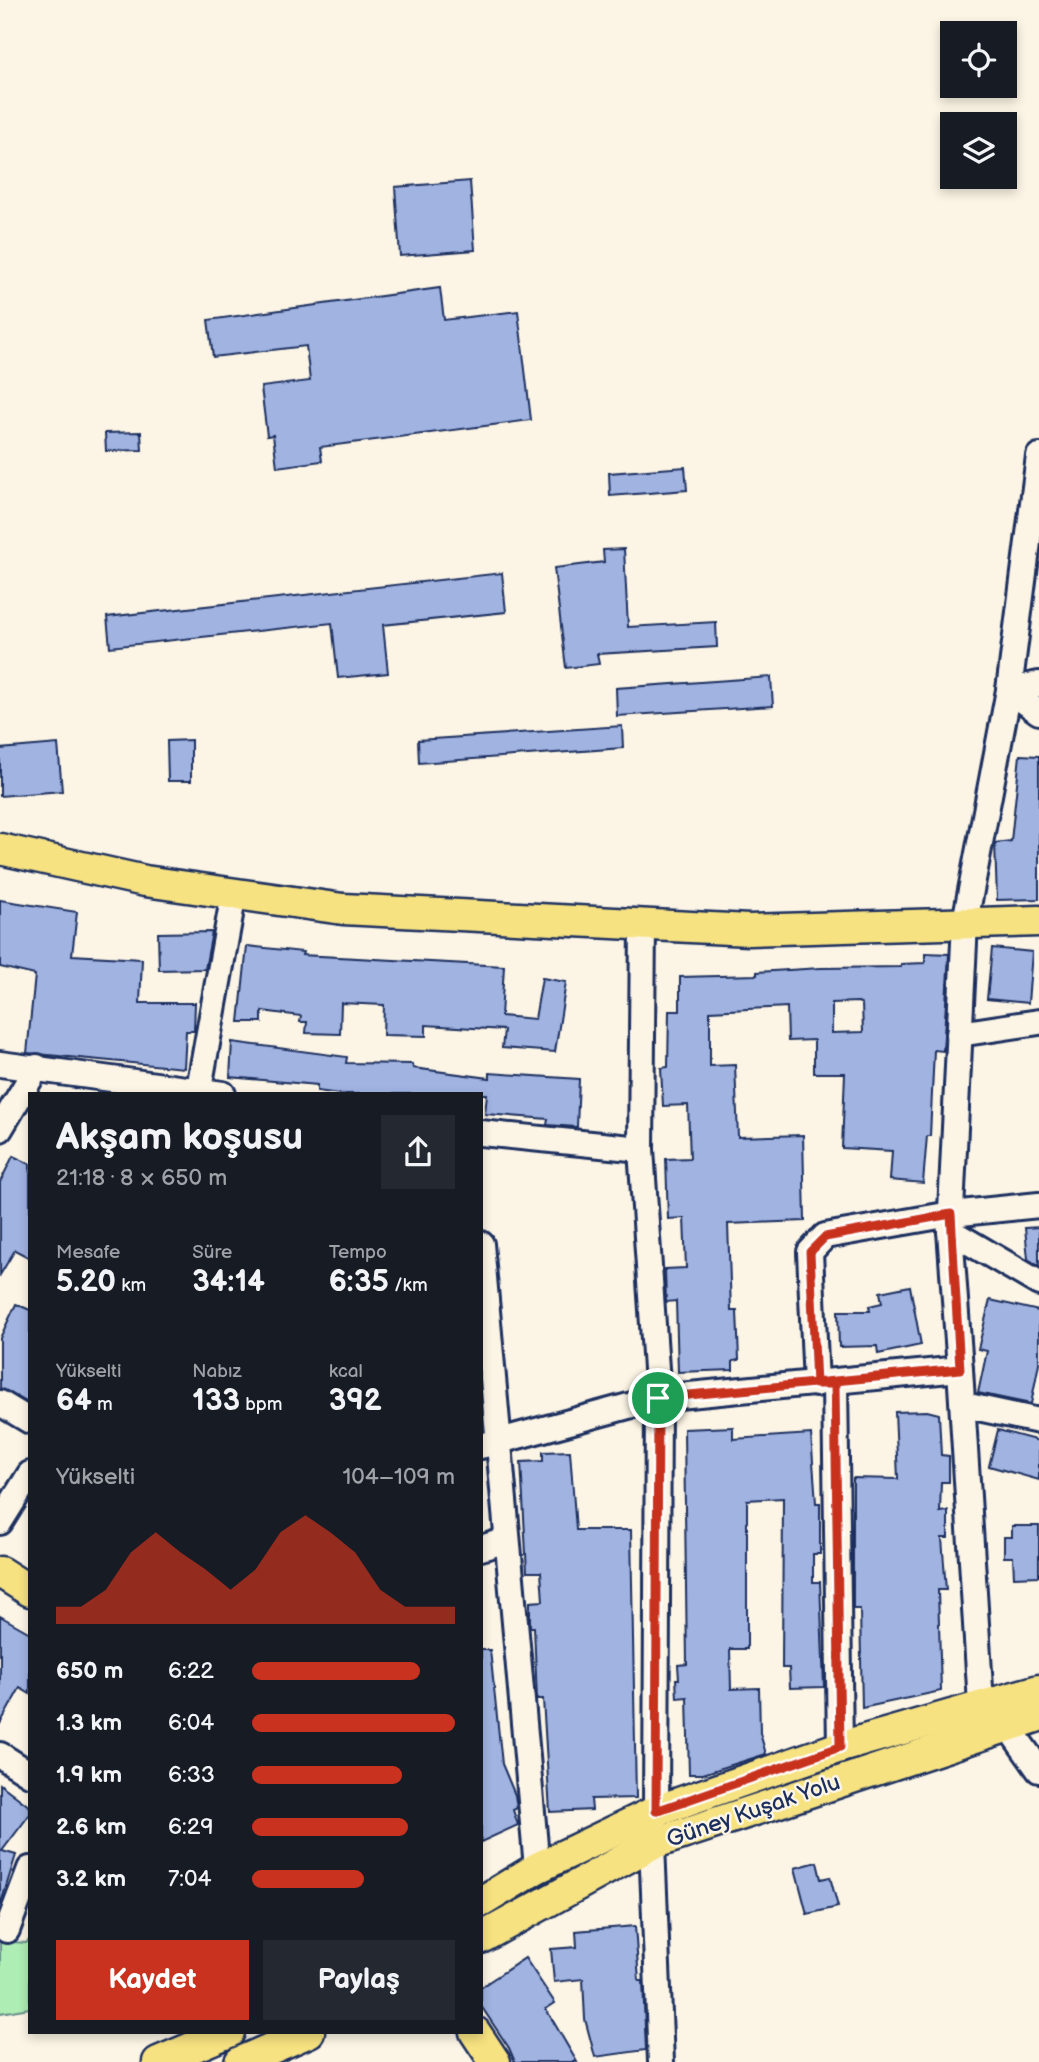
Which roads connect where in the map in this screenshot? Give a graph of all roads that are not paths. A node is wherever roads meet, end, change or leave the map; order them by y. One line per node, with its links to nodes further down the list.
1 (1039, 456): 2 (street)
2 (1037, 496): 4 (street)
3 (1039, 684): 4 (street)
4 (1009, 690): 5 (street); 9 (street)
5 (1039, 712)
6 (0, 849): 7 (main road)
7 (234, 893): 10 (main road); 15 (street)
8 (1039, 921): 9 (main road)
9 (965, 922): 10 (main road); 12 (street)
10 (643, 924): 18 (street)
11 (1039, 1022): 12 (street)
12 (959, 1034): 20 (street)
13 (0, 1064): 14 (street)
14 (37, 1067): 15 (street); 16 (street)
15 (207, 1092)
16 (0, 1129)
17 (483, 1133): 18 (street)
18 (641, 1149): 26 (street)
19 (1039, 1205): 20 (street)
20 (950, 1223): 21 (street); 24 (street); 25 (street)
21 (1039, 1283)
22 (483, 1290): 23 (street)
23 (486, 1359): 31 (street)
24 (960, 1369): 25 (street); 28 (street)
25 (825, 1384): 26 (street); 40 (street)
26 (658, 1398): 31 (street); 44 (street)
27 (0, 1403): 29 (street)
28 (964, 1405): 30 (street); 37 (street)
29 (28, 1420)
30 (1039, 1421)
31 (489, 1444): 34 (street)
32 (28, 1477): 33 (street)
33 (0, 1522)
34 (507, 1540): 35 (street); 46 (street)
35 (483, 1547)
36 (1039, 1690): 37 (main road, Güney Kuşak Yolu)
37 (981, 1704): 39 (street); 40 (main road, Güney Kuşak Yolu)
38 (1039, 1716): 39 (main road, Güney Kuşak Yolu)
39 (1007, 1725): 42 (street); 45 (main road, Güney Kuşak Yolu)
40 (840, 1747): 44 (main road, Güney Kuşak Yolu)
41 (0, 1755): 43 (street)
42 (1039, 1770)
43 (28, 1773)
44 (656, 1811): 45 (street); 46 (main road, Güney Kuşak Yolu)
45 (652, 1844): 50 (main road, Güney Kuşak Yolu); 57 (street)
46 (537, 1868): 48 (main road, Güney Kuşak Yolu)
47 (28, 1874): 49 (street)
48 (483, 1901)
49 (7, 1930)
50 (483, 1937)
51 (224, 2034): 54 (main road)
52 (304, 2034): 55 (main road)
53 (476, 2034): 56 (main road)
54 (158, 2062)
55 (240, 2062)
56 (495, 2062)
57 (661, 2062)

